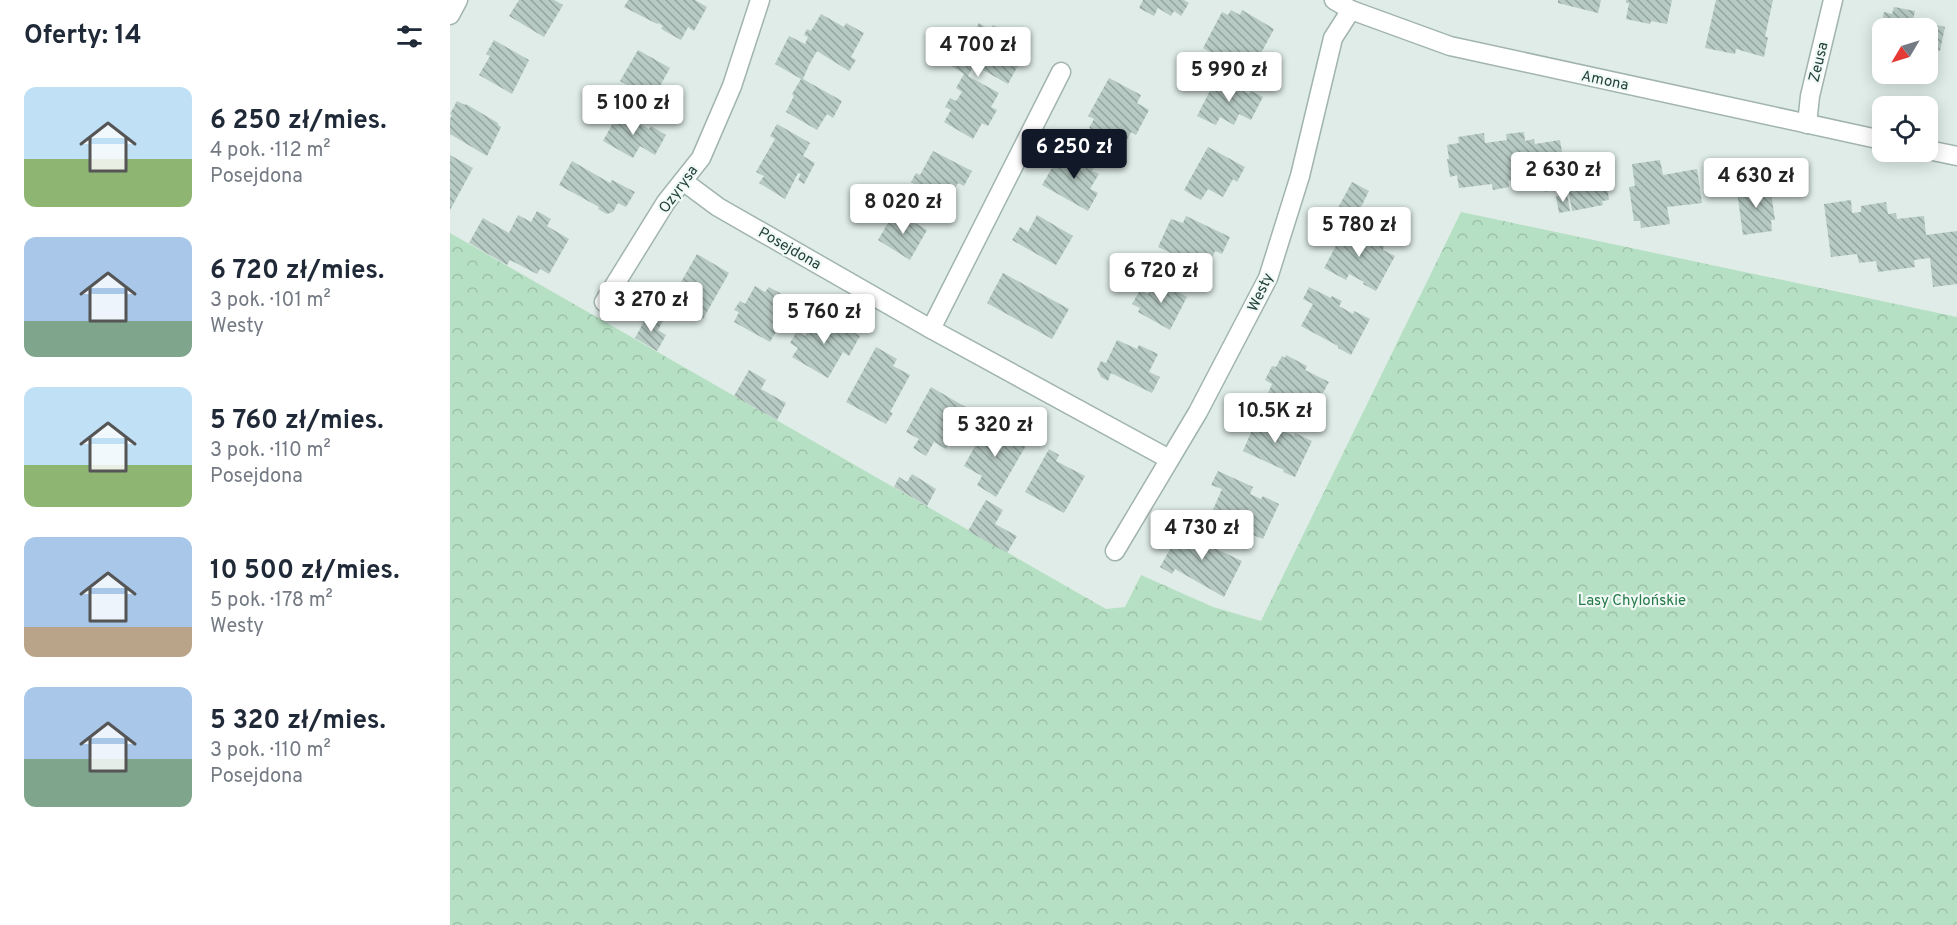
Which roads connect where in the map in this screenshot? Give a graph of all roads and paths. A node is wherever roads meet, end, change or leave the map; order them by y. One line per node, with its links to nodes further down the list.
1 (458, 0): 6 (street)
2 (760, 0): 12 (street, Ozyrysa)
3 (1334, 0): 5 (street, Amona)
4 (1833, 0): 8 (street, Zeusa)
5 (1351, 10): 8 (street, Amona); 15 (street, Westy)
6 (450, 15)
7 (1061, 72): 14 (street)
8 (1807, 124): 9 (street, Amona)
9 (1872, 138)
10 (1938, 152): 11 (street)
11 (1957, 156)
12 (683, 181): 13 (street, Ozyrysa); 14 (street, Posejdona)
13 (604, 302)
14 (931, 328): 15 (street, Posejdona)
15 (1169, 459): 16 (street, Westy)
16 (1115, 551)

